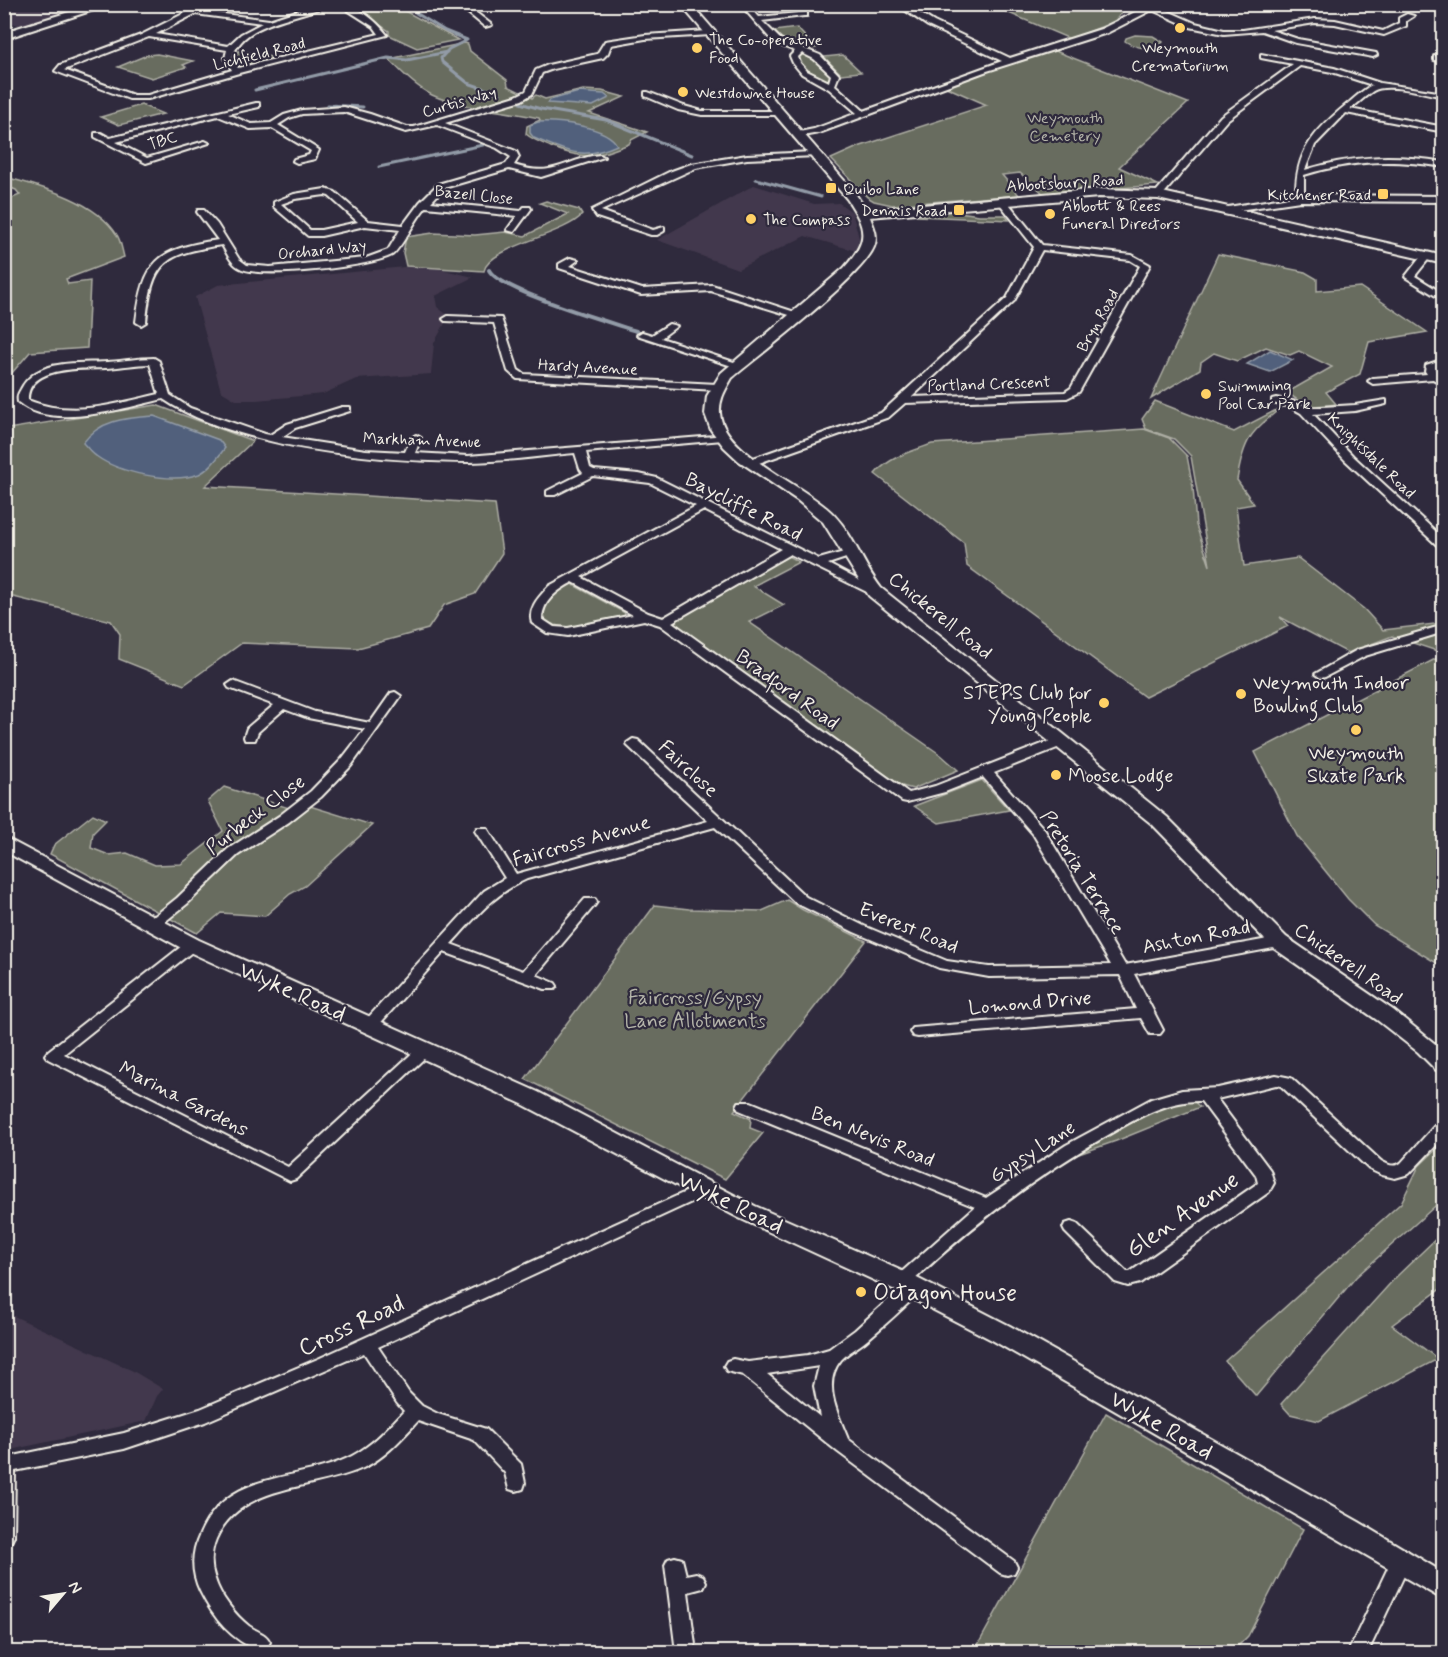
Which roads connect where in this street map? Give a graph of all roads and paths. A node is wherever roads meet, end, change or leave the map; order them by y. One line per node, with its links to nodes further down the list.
1 (107, 4): 19 (main road)
2 (328, 4): 14 (street)
3 (341, 4): 26 (street, Lichfield Road)
4 (460, 4): 15 (street)
5 (685, 4): 17 (main road)
6 (743, 4): 13 (street)
7 (899, 4): 24 (street)
8 (1163, 4): 10 (street)
9 (201, 7): 14 (street); 18 (street)
10 (1152, 7): 16 (street); 24 (street)
11 (804, 14): 13 (street)
12 (1410, 16): 16 (street)
13 (757, 19): 21 (street)
14 (268, 22): 20 (street)
15 (488, 25)
16 (1265, 30): 23 (street)
17 (708, 33): 33 (main road); 38 (street, Curtis Way)
18 (148, 35): 20 (street); 26 (street, Lichfield Road)
19 (4, 36)
20 (232, 49): 26 (street)
21 (800, 51): 27 (street); 27 (street)
22 (1264, 56): 25 (street)
23 (1373, 56)
24 (1009, 61): 36 (street)
25 (1299, 63): 28 (street); 53 (street)
26 (236, 71)
27 (831, 85): 36 (street)
28 (1379, 85): 30 (street); 32 (street)
29 (648, 94): 35 (street)
30 (1443, 95)
31 (256, 105): 34 (street)
32 (1346, 111): 40 (street); 46 (street)
33 (778, 113): 35 (street); 42 (main road)
34 (218, 114): 39 (street); 43 (street)
35 (712, 114): 37 (street)
36 (865, 114): 42 (street)
37 (721, 120)
38 (436, 122): 39 (street, Curtis Way); 51 (street)
39 (273, 125): 48 (street)
40 (1443, 130)
41 (98, 135): 43 (street, TBC)
42 (797, 135): 45 (main road)
43 (109, 141): 44 (street, TBC)
44 (205, 143)
45 (813, 154): 61 (main road); 65 (street)
46 (1316, 154): 49 (street); 52 (street)
47 (600, 157): 51 (street, Orchard Way)
48 (297, 161)
49 (1340, 161): 50 (street); 52 (street)
50 (1443, 165)
51 (509, 166): 57 (street, Orchard Way)
52 (1300, 174): 54 (street)
53 (1158, 195): 56 (main road, Abbotsbury Road); 59 (main road, Abbotsbury Road)
54 (1300, 198): 55 (street); 59 (street)
55 (1443, 199)
56 (1003, 202): 58 (main road, Abbotsbury Road); 68 (street)
57 (423, 204): 63 (street, Orchard Way); 64 (street, Bazell Close)
58 (915, 209): 61 (main road, Abbotsbury Road); 66 (main road)
59 (1228, 210): 69 (main road, Abbotsbury Road)
60 (201, 212): 67 (street, Orchard Way)
61 (861, 214): 66 (main road)
62 (365, 223): 62 (street); 63 (street)
63 (406, 228): 67 (street, Orchard Way)
64 (511, 230)
65 (654, 233)
66 (869, 240): 74 (main road)
67 (225, 242): 78 (street)
68 (1039, 247): 88 (street, Bryn Road); 90 (street)
69 (1438, 258): 73 (street)
70 (573, 260): 71 (street)
71 (562, 266): 72 (street); 74 (street)
72 (551, 272)
73 (1443, 298)
74 (799, 315): 83 (main road)
75 (448, 319): 77 (street)
76 (511, 319): 77 (street)
77 (498, 320): 87 (street, Hardy Avenue)
78 (141, 322)
79 (672, 326): 81 (street)
80 (642, 335): 81 (street)
81 (654, 338): 83 (street)
82 (1443, 362): 84 (street)
83 (738, 365): 87 (main road)
84 (1434, 376): 85 (street); 86 (street)
85 (1373, 381)
86 (1443, 382)
87 (717, 387): 95 (main road, Chickerell Road)
88 (1075, 390): 90 (street, Portland Crescent)
89 (165, 396): 89 (street); 97 (street, Markham Avenue)
90 (903, 400): 100 (street)
91 (1276, 401): 94 (street, Knightsdale Road)
92 (1382, 402): 94 (street, Knightsdale Road)
93 (346, 409): 97 (street)
94 (1305, 411): 104 (street, Knightsdale Road)
95 (723, 437): 98 (street, Markham Avenue); 100 (main road, Chickerell Road)
96 (416, 438): 99 (street)
97 (271, 439): 99 (street, Markham Avenue)
98 (580, 450): 99 (street, Markham Avenue); 101 (street)
99 (408, 457)
100 (749, 463): 106 (main road, Chickerell Road)
101 (591, 474): 102 (street); 103 (street, Baycliffe Road)
102 (551, 493)
103 (704, 506): 105 (street, Baycliffe Road); 108 (street, Bradford Road)
104 (1443, 546)
105 (790, 549): 107 (street, Baycliffe Road); 111 (street)
106 (851, 553): 107 (street); 109 (main road, Chickerell Road)
107 (818, 563): 109 (street, Baycliffe Road)
108 (572, 577): 110 (street, Bradford Road); 110 (street, Bradford Road)
109 (875, 592): 119 (main road, Chickerell Road)
110 (644, 616): 111 (street, Bradford Road)
111 (664, 622): 121 (street, Bradford Road)
112 (1443, 628): 113 (street)
113 (1321, 674)
114 (233, 685): 116 (street)
115 (395, 696): 117 (street, Purbeck Close)
116 (282, 704): 117 (street); 118 (street)
117 (373, 727): 127 (street, Purbeck Close)
118 (250, 736)
119 (1060, 742): 121 (street); 128 (main road, Chickerell Road)
120 (633, 743): 122 (street, Fairclose)
121 (985, 771): 131 (street, Pretoria Terrace)
122 (718, 822): 125 (street, Faircross Avenue); 131 (street, Everest Road)
123 (482, 831): 125 (street)
124 (4, 843): 127 (main road, Wyke Road)
125 (512, 879): 130 (street, Faircross Avenue)
126 (590, 902): 132 (street)
127 (152, 925): 129 (main road, Wyke Road)
128 (1280, 942): 131 (street, Ashton Road); 139 (main road, Chickerell Road)
129 (192, 945): 135 (main road, Wyke Road); 138 (street, Marina Gardens)
130 (442, 946): 132 (street); 135 (street, Faircross Avenue)
131 (1122, 969): 134 (street)
132 (526, 977): 133 (street)
133 (550, 986)
134 (1145, 1013): 136 (street); 137 (street, Lomond Drive)
135 (370, 1025): 138 (main road, Wyke Road)
136 (1155, 1030)
137 (918, 1032)
138 (425, 1050): 143 (main road, Wyke Road)
139 (1443, 1065)
140 (1206, 1096): 142 (street, Gypsy Lane); 144 (street, Gypsy Lane); 145 (street, Glen Avenue)
141 (745, 1106): 144 (street, Ben Nevis Road)
142 (1443, 1126)
143 (704, 1190): 146 (main road, Wyke Road); 147 (street, Cross Road)
144 (986, 1205): 146 (street, Gypsy Lane)
145 (1071, 1228)
146 (908, 1285): 148 (street, Gypsy Lane); 156 (main road, Wyke Road)
147 (367, 1344): 151 (street); 153 (street, Cross Road)
148 (835, 1355): 150 (street); 152 (street)
149 (741, 1367): 150 (street)
150 (768, 1375): 152 (street)
151 (416, 1411): 154 (street); 160 (street)
152 (844, 1447): 157 (street)
153 (5, 1466): 155 (street)
154 (516, 1483)
155 (4, 1536)
156 (1401, 1561): 159 (main road, Wyke Road); 162 (street)
157 (1008, 1567)
158 (683, 1577): 161 (street)
159 (1443, 1588)
160 (260, 1642)
161 (686, 1653)
162 (1358, 1653)

